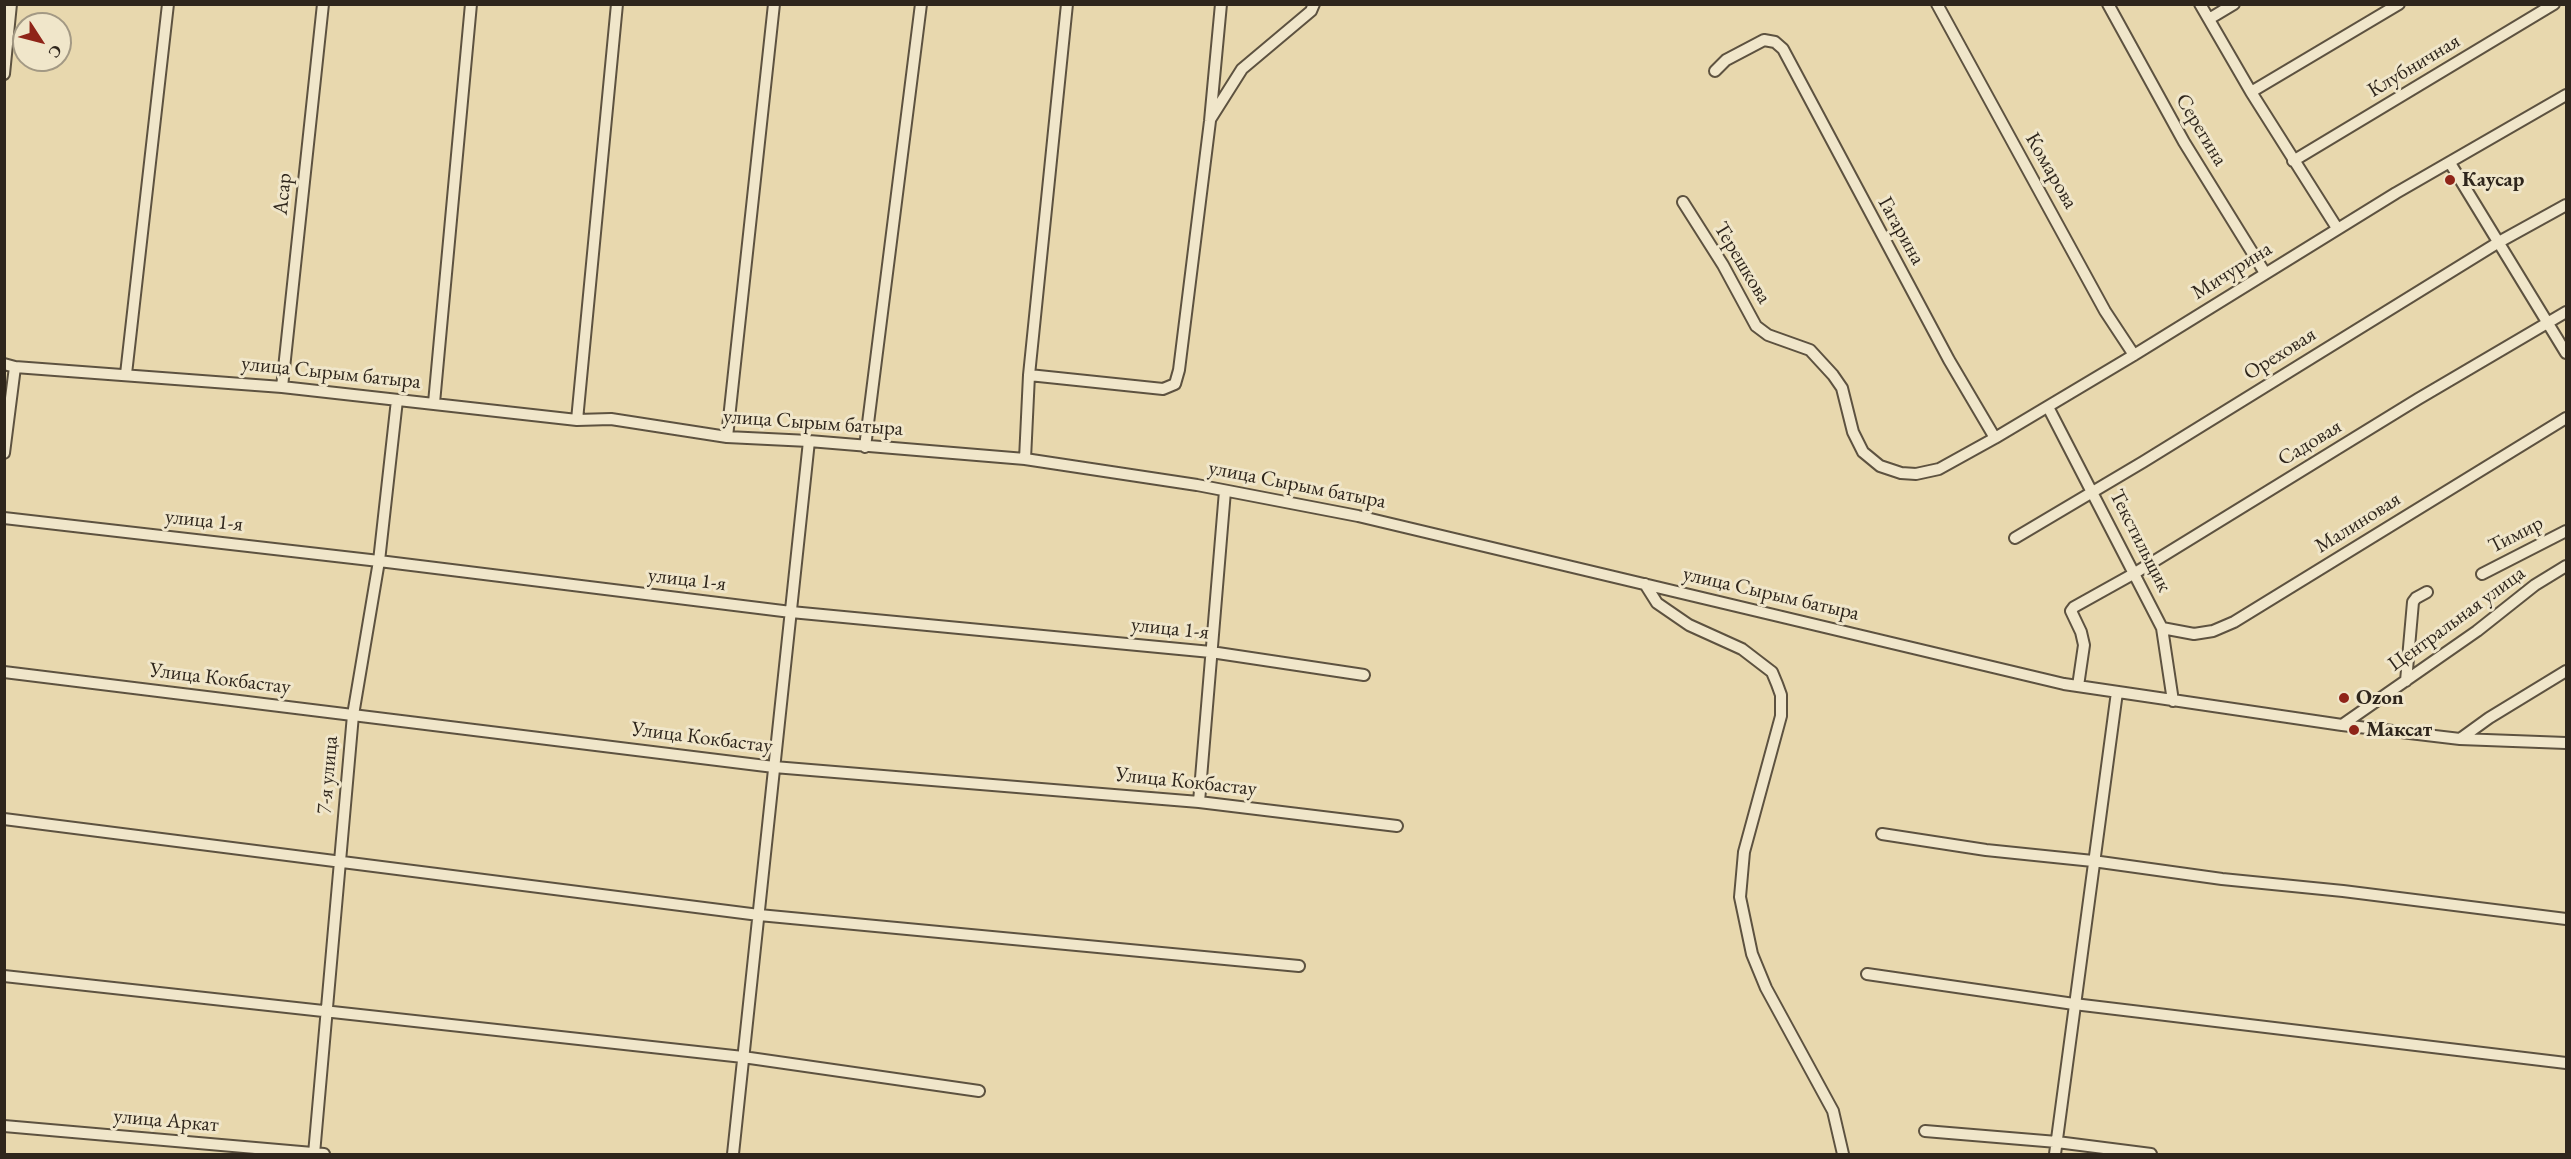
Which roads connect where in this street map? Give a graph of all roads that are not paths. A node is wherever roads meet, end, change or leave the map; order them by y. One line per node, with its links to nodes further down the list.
1 (11, 4): 19 (street)
2 (168, 4): 35 (street)
3 (323, 4): 37 (street, Асар)
4 (471, 4): 39 (street)
5 (617, 4): 42 (street)
6 (774, 4): 43 (street)
7 (921, 4): 46 (street)
8 (1067, 4): 36 (street)
9 (1221, 4): 22 (street)
10 (1314, 4): 22 (street)
11 (1936, 4): 33 (street, Комарова)
12 (2108, 4): 29 (street, Серегина)
13 (2200, 4): 17 (street)
14 (2234, 4): 17 (street)
15 (2399, 4): 20 (street)
16 (2554, 4): 23 (street, Клубничная)
17 (2209, 19): 20 (street)
18 (1715, 71): 44 (street, Гагарина)
19 (4, 74)
20 (2251, 92): 23 (street)
21 (2566, 95): 24 (street, Мичурина)
22 (1210, 121): 36 (street)
23 (2294, 161): 27 (street)
24 (2450, 163): 27 (street, Мичурина); 28 (street)
25 (1683, 202): 49 (street, Терешкова)
26 (2566, 205): 28 (street, Ореховая)
27 (2337, 228): 29 (street, Мичурина)
28 (2499, 242): 31 (street); 51 (street, Ореховая)
29 (2265, 273): 33 (street, Мичурина)
30 (2566, 312): 31 (street, Садовая)
31 (2549, 323): 32 (street); 57 (street, Садовая)
32 (2566, 353)
33 (2134, 355): 40 (street, Мичурина)
34 (10, 366): 35 (street, улица Сырым батыра); 47 (street)
35 (126, 374): 37 (street, улица Сырым батыра)
36 (1029, 375): 48 (street)
37 (282, 387): 38 (street, улица Сырым батыра)
38 (397, 400): 39 (street, улица Сырым батыра); 55 (street, 7-я улица)
39 (434, 403): 42 (street, улица Сырым батыра)
40 (2048, 407): 44 (street, Мичурина); 51 (street, Текстильщик)
41 (2566, 418): 62 (street, Малиновая)
42 (577, 420): 43 (street, улица Сырым батыра)
43 (727, 438): 45 (street, улица Сырым батыра)
44 (1995, 438): 49 (street, Мичурина)
45 (809, 441): 46 (street, улица Сырым батыра); 61 (street)
46 (865, 447): 48 (street, улица Сырым батыра)
47 (4, 453)
48 (1026, 459): 50 (street, улица Сырым батыра)
49 (1916, 474)
50 (1225, 490): 59 (street, улица Сырым батыра); 63 (street)
51 (2094, 492): 54 (street, Ореховая); 57 (street, Текстильщик)
52 (4, 518): 55 (street, улица 1-я)
53 (2566, 531): 58 (street, Тимир)
54 (2015, 538)
55 (379, 561): 61 (street, улица 1-я); 71 (street, 7-я улица)
56 (2566, 566): 67 (street, Центральная улица)
57 (2135, 573): 62 (street, Текстильщик); 68 (street, Садовая)
58 (2482, 574)
59 (1645, 584): 68 (street, улица Сырым батыра); 97 (street)
60 (2427, 592): 67 (street)
61 (791, 612): 63 (street, улица 1-я); 75 (street)
62 (2162, 628): 70 (street, Текстильщик)
63 (1211, 652): 66 (street, улица 1-я); 76 (street)
64 (2566, 671): 73 (street)
65 (4, 672): 71 (street, Улица Кокбастау)
66 (1364, 675)
67 (2406, 681): 72 (street, Центральная улица)
68 (2078, 686): 69 (street, улица Сырым батыра)
69 (2117, 692): 70 (street, улица Сырым батыра); 80 (street)
70 (2173, 701): 72 (street, улица Сырым батыра)
71 (353, 716): 75 (street, Улица Кокбастау); 81 (street, 7-я улица)
72 (2342, 725): 73 (street, улица Сырым батыра)
73 (2460, 739): 74 (street, улица Сырым батыра)
74 (2566, 743)
75 (774, 767): 76 (street, Улица Кокбастау); 82 (street)
76 (1199, 802): 78 (street, Улица Кокбастау)
77 (4, 819): 81 (street)
78 (1397, 826)
79 (1882, 834): 80 (street)
80 (2093, 861): 83 (street); 87 (street)
81 (340, 863): 82 (street); 88 (street, 7-я улица)
82 (759, 915): 84 (street); 89 (street)
83 (2566, 919)
84 (1299, 966)
85 (1867, 974): 87 (street)
86 (4, 976): 88 (street)
87 (2074, 1004): 90 (street); 94 (street)
88 (327, 1009): 89 (street); 95 (street, 7-я улица)
89 (744, 1057): 91 (street); 96 (street)
90 (2566, 1063)
91 (979, 1091)
92 (4, 1126): 95 (street, улица Аркат)
93 (1925, 1131): 94 (street)
94 (2057, 1142): 98 (street); 99 (street)
95 (317, 1154)
96 (733, 1155)
97 (1843, 1155)
98 (2055, 1155)
99 (2151, 1155)

